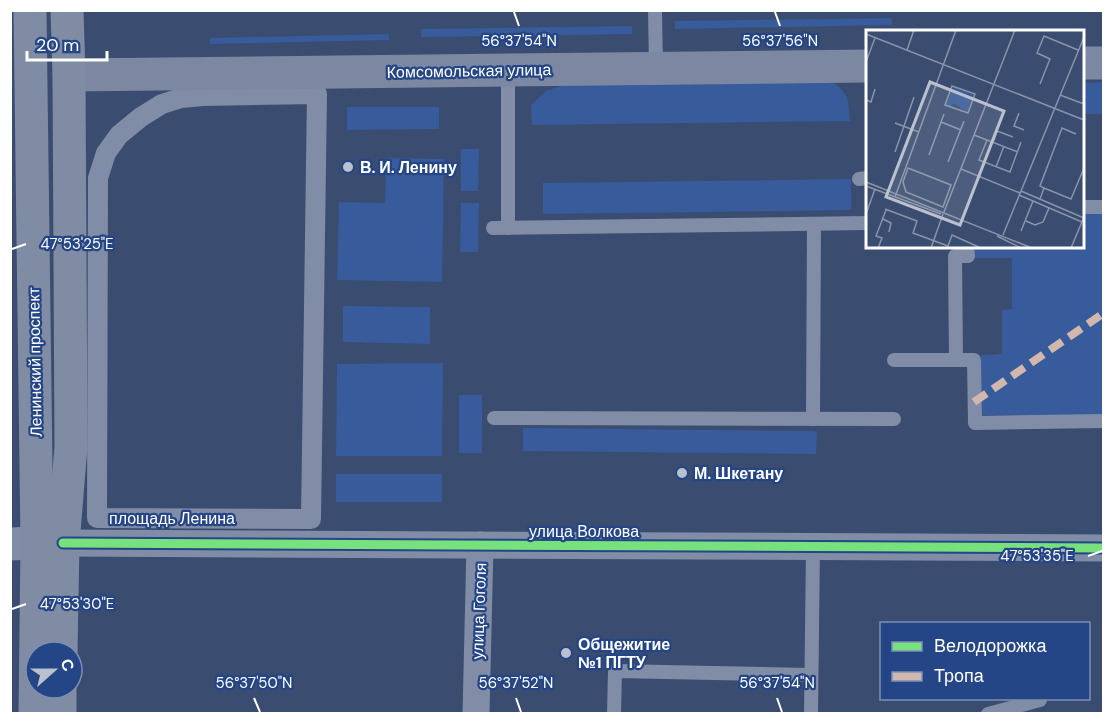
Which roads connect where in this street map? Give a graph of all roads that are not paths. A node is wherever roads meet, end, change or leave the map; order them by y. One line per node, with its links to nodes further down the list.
1 (30, 10): 9 (main road, Ленинский проспект)
2 (67, 10): 10 (main road, Ленинский проспект)
3 (655, 10): 7 (lane)
4 (1084, 63): 5 (main road)
5 (1104, 63)
6 (866, 66): 7 (main road, Комсомольская улица)
7 (656, 68): 8 (main road, Комсомольская улица)
8 (508, 70): 10 (main road, Комсомольская улица); 17 (lane)
9 (31, 75): 10 (main road); 25 (main road, Ленинский проспект)
10 (69, 75): 25 (main road, Ленинский проспект)
11 (316, 94): 11 (street, площадь Ленина)
12 (1084, 207): 13 (lane)
13 (1104, 207)
14 (866, 223): 15 (lane)
15 (814, 224): 17 (lane); 22 (lane)
16 (493, 228): 17 (lane)
17 (508, 228)
18 (968, 248): 20 (lane)
19 (894, 360): 20 (lane)
20 (956, 360): 24 (lane)
21 (494, 418): 22 (lane)
22 (813, 419): 23 (lane)
23 (894, 419)
24 (1104, 421)
25 (37, 544): 26 (street, улица Волкова); 29 (main road, Ленинский проспект); 32 (main road, Ленинский проспект)
26 (480, 545): 27 (street, улица Волкова); 33 (street, улица Гоголя)
27 (813, 547): 28 (street, улица Волкова); 30 (lane)
28 (1104, 548)
29 (58, 640)
30 (811, 675): 34 (lane); 35 (lane)
31 (1040, 700): 36 (lane)
32 (35, 714)
33 (476, 714)
34 (614, 714)
35 (811, 714)
36 (988, 714)

